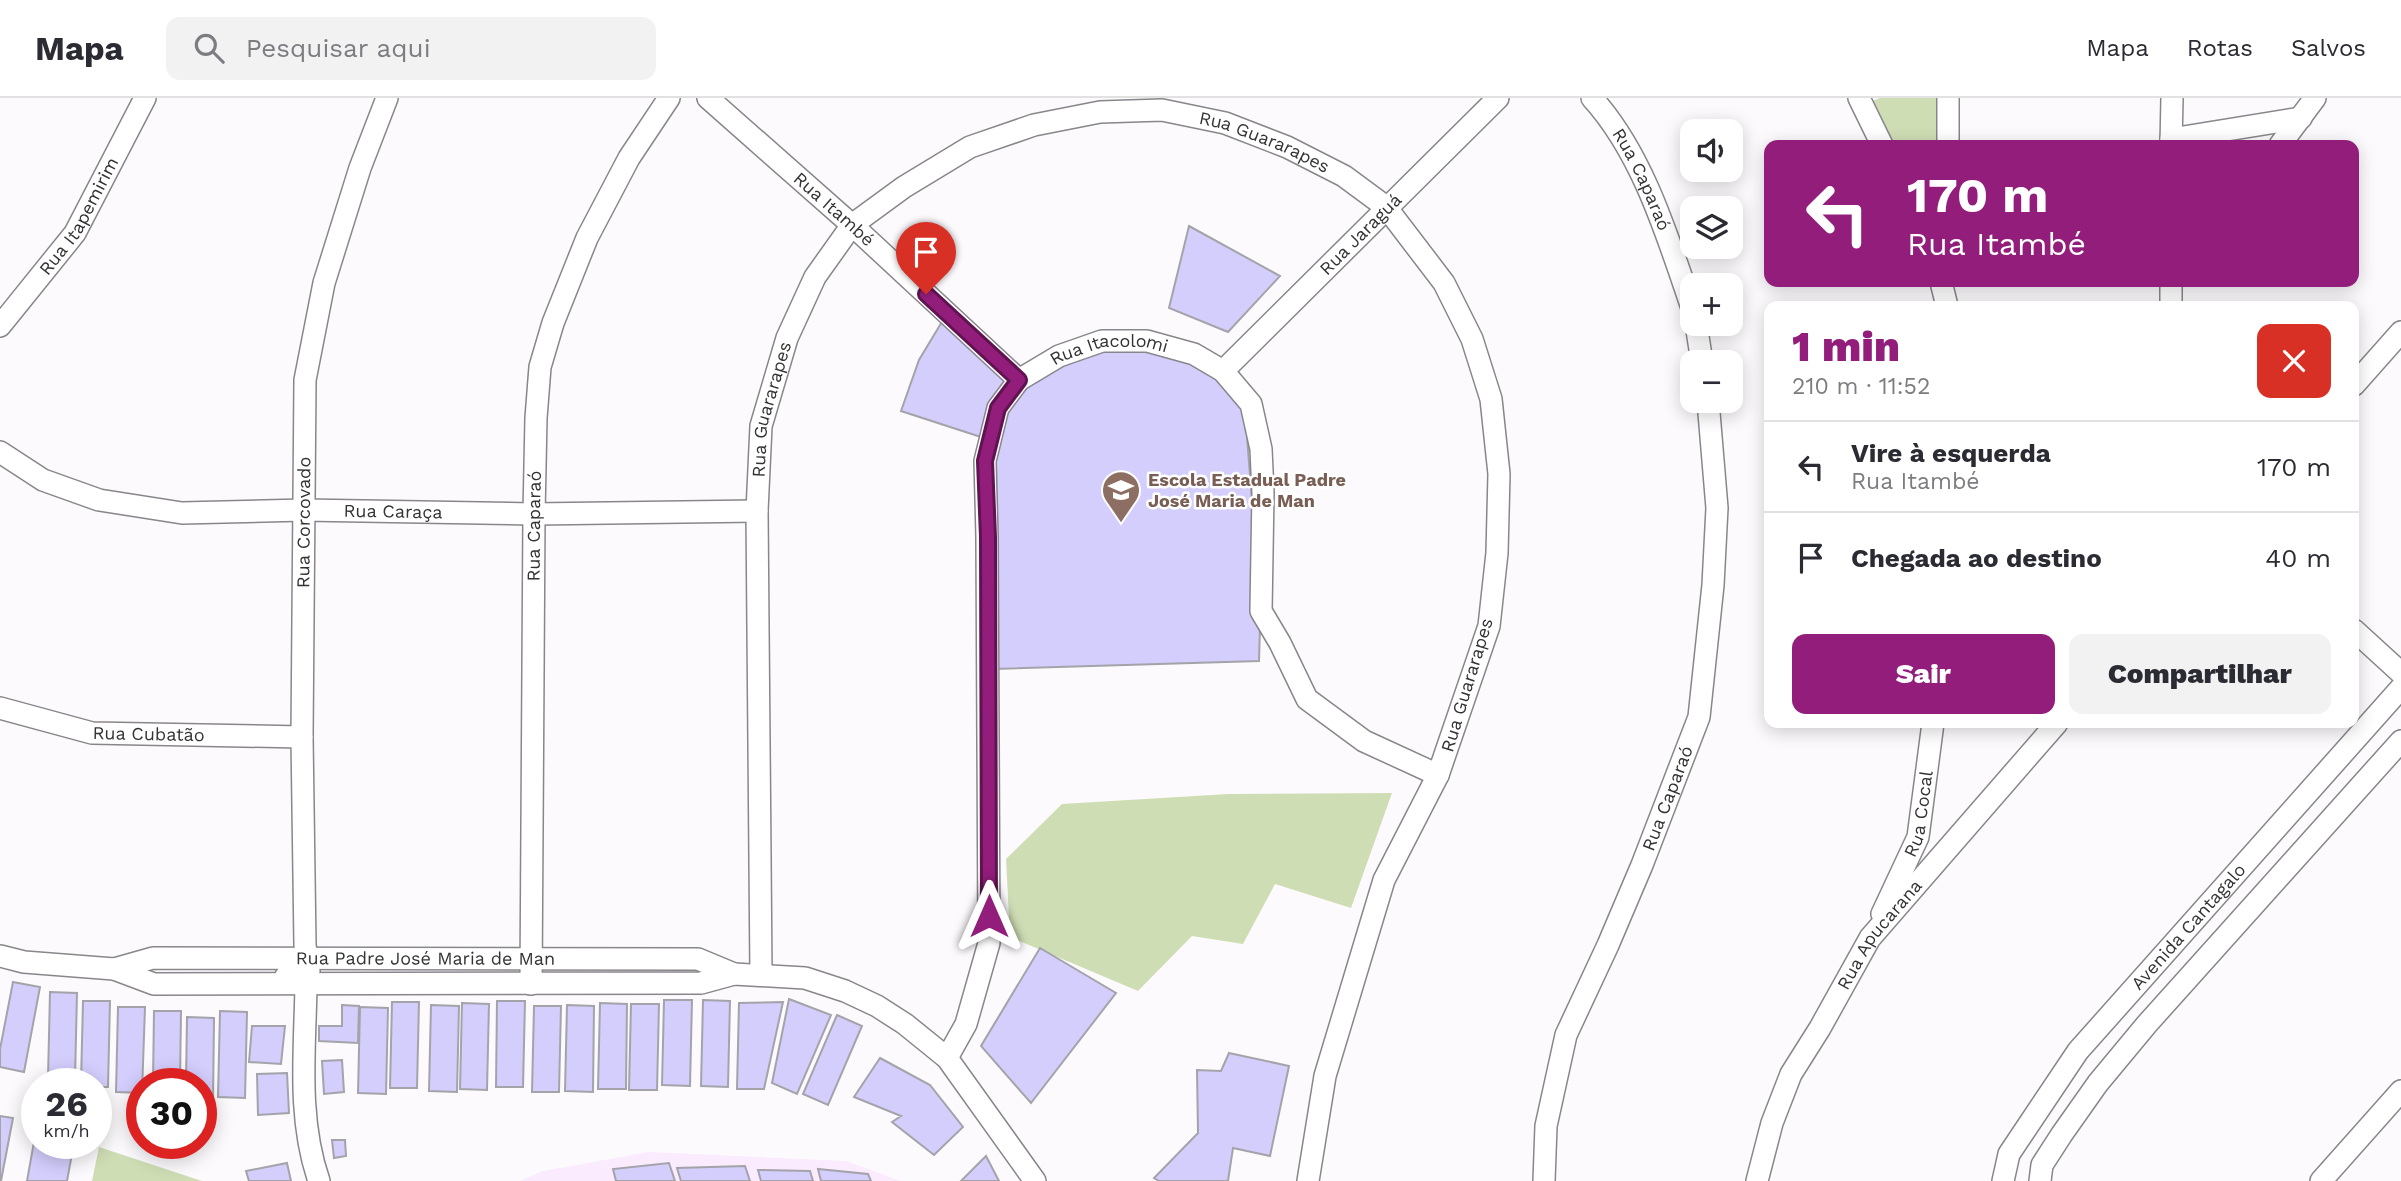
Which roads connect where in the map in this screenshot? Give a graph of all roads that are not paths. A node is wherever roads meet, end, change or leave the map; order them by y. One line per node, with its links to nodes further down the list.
1 (145, 98): 20 (street, Rua Itapemirim)
2 (387, 98): 27 (street, Rua Corcovado)
3 (669, 98): 29 (street, Rua Caparaó)
4 (708, 98): 18 (street, Rua Itambé)
5 (1497, 98): 17 (street, Rua Jaraguá)
6 (1592, 98): 19 (street, Rua Caparaó)
7 (1948, 98): 13 (street)
8 (2172, 98): 14 (street)
9 (2315, 98): 11 (street)
10 (1862, 99): 12 (street)
11 (2301, 118): 15 (street); 16 (street)
12 (1880, 140)
13 (1948, 140)
14 (2171, 140)
15 (2182, 140)
16 (2284, 140)
17 (1385, 207): 18 (street, Rua Guararapes); 22 (street, Rua Jaraguá); 38 (street, Rua Guararapes)
18 (852, 225): 24 (street, Rua Itambé); 28 (street, Rua Guararapes)
19 (1680, 273)
20 (0, 326)
21 (2401, 332): 23 (street)
22 (1223, 371): 24 (street, Rua Itacolomi); 38 (street, Rua Itacolomi)
23 (2359, 379)
24 (1019, 380): 49 (street, Rua Itacolomi)
25 (1708, 413): 54 (street, Rua Caparaó)
26 (0, 452): 27 (street, Rua Caraça)
27 (304, 510): 29 (street, Rua Caraça); 36 (street, Rua Corcovado)
28 (757, 511): 29 (street, Rua Caraça); 45 (street, Rua Guararapes)
29 (534, 514): 42 (street, Rua Caparaó)
30 (2359, 635): 31 (street)
31 (2401, 673)
32 (2401, 688): 56 (street, Avenida Cantagalo)
33 (0, 708): 36 (street, Rua Cubatão)
34 (1932, 728): 39 (street, Rua Cocal)
35 (2053, 728): 39 (street, Rua Apucarana)
36 (302, 737): 41 (street, Rua Corcovado)
37 (2401, 741): 57 (street, Avenida Cantagalo)
38 (1438, 775): 53 (street, Rua Guararapes)
39 (1870, 938): 55 (street, Rua Apucarana)
40 (0, 956): 43 (street, Rua Padre José Maria de Man)
41 (306, 958): 42 (street, Rua Padre José Maria de Man); 43 (street, Rua Padre José Maria de Man); 46 (street)
42 (530, 959): 44 (street, Rua Padre José Maria de Man); 47 (street, Rua Caparaó)
43 (114, 969): 46 (street, Rua Padre José Maria de Man)
44 (734, 974): 45 (street, Rua Padre José Maria de Man); 47 (street, Rua Padre José Maria de Man)
45 (761, 975): 49 (street, Rua Padre José Maria de Man)
46 (145, 980): 48 (street, Rua Padre José Maria de Man)
47 (531, 984): 48 (street, Rua Padre José Maria de Man)
48 (306, 985): 51 (street)
49 (947, 1058): 52 (street, Rua Padre José Maria de Man)
50 (2401, 1091): 58 (street)
51 (319, 1181)
52 (1035, 1181)
53 (1308, 1181)
54 (1544, 1181)
55 (1758, 1181)
56 (2003, 1181)
57 (2040, 1181)
58 (2321, 1181)

